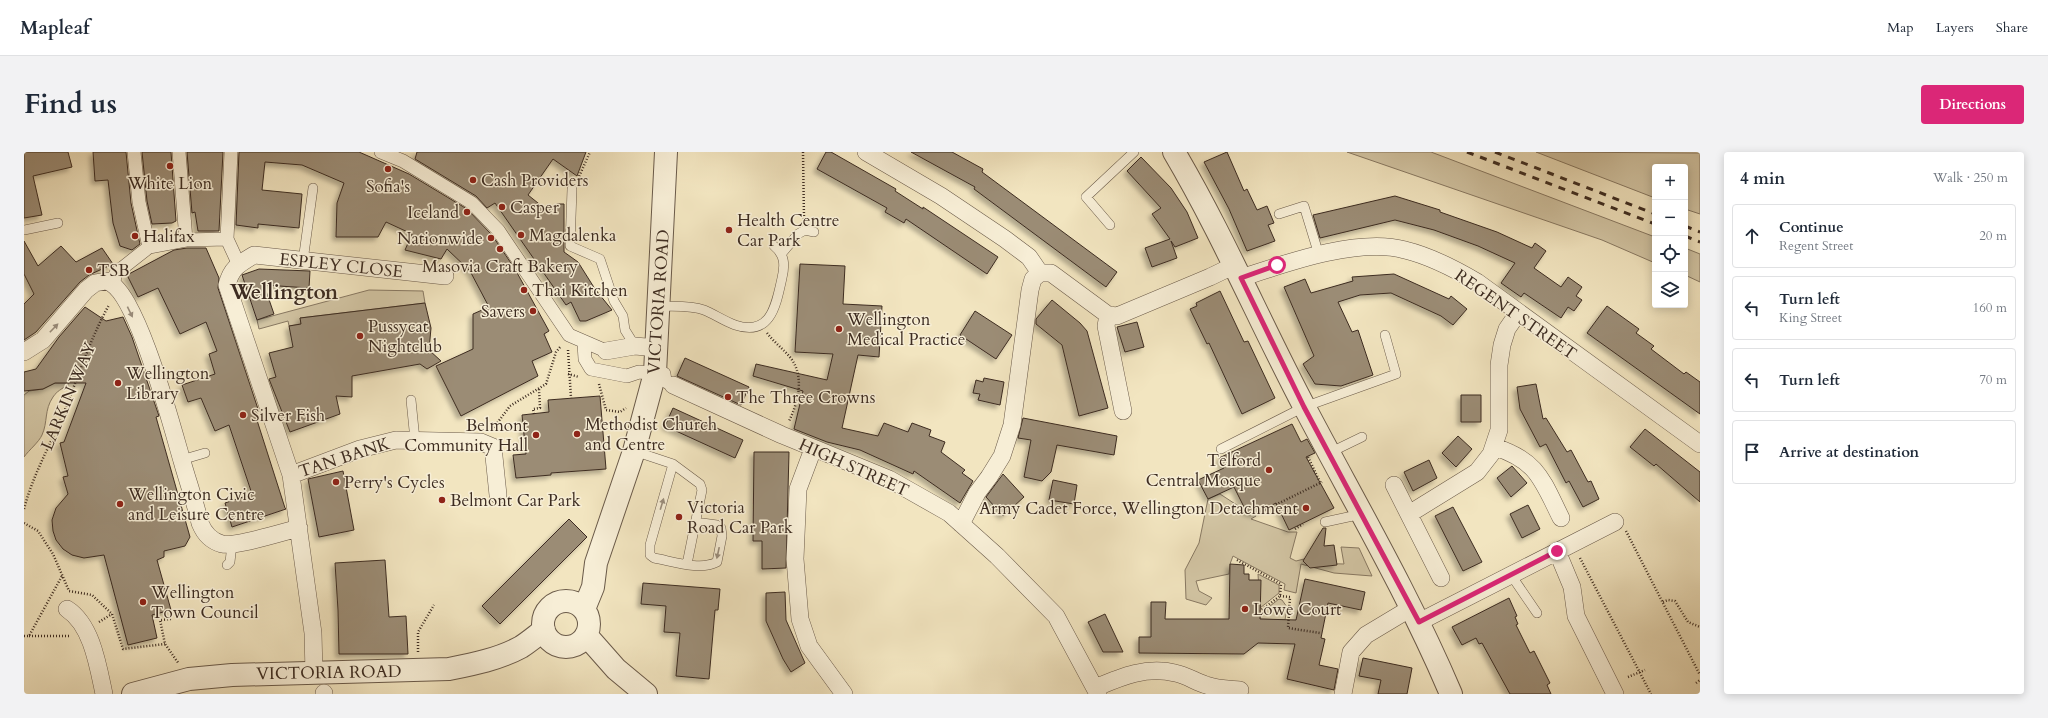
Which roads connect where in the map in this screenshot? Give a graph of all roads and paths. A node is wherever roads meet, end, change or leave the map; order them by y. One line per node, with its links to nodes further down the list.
1 (134, 152): 22 (street)
2 (179, 152): 20 (street)
3 (231, 152): 19 (street)
4 (381, 152): 35 (street)
5 (590, 152): 12 (path)
6 (666, 152): 31 (street, VICTORIA ROAD)
7 (803, 152): 17 (path)
8 (866, 152): 28 (street)
9 (1134, 152): 15 (lane)
10 (1174, 152): 27 (street)
11 (313, 188): 25 (lane)
12 (572, 189): 38 (lane)
13 (1279, 214): 24 (lane)
14 (58, 223): 16 (lane)
15 (1110, 225)
16 (24, 230)
17 (804, 230): 18 (lane); 23 (lane)
18 (814, 232)
19 (227, 239): 20 (street); 26 (street)
20 (186, 240): 22 (street)
21 (774, 246): 23 (lane)
22 (149, 247): 30 (street)
23 (782, 253): 34 (lane)
24 (1319, 255): 27 (street, REGENT STREET); 32 (street, REGENT STREET)
25 (303, 261): 26 (street, ESPLEY CLOSE); 29 (street, ESPLEY CLOSE)
26 (239, 264): 68 (street, TAN BANK)
27 (1238, 271): 33 (street, REGENT STREET); 51 (street)
28 (1040, 273): 33 (street); 79 (street)
29 (445, 276)
30 (113, 284): 41 (street, one-way to 30); 66 (street, one-way to 66); 71 (path, LARKIN WAY)
31 (658, 306): 34 (lane); 39 (street, VICTORIA ROAD)
32 (1518, 313): 58 (street, REGENT STREET); 59 (street)
33 (1108, 315): 52 (street)
34 (760, 325): 54 (path)
35 (569, 335): 37 (street); 43 (path); 47 (path)
36 (1386, 335): 51 (lane)
37 (584, 343): 40 (street); 42 (street)
38 (635, 346): 39 (street); 40 (street)
39 (657, 348): 42 (street, VICTORIA ROAD)
40 (606, 351)
41 (24, 352)
42 (655, 373): 46 (street); 62 (street, VICTORIA ROAD)
43 (568, 374): 44 (path); 48 (path)
44 (584, 378)
45 (599, 383): 50 (path)
46 (672, 386): 54 (street, HIGH STREET)
47 (539, 389): 53 (path); 57 (path)
48 (570, 398)
49 (411, 400): 56 (lane)
50 (628, 404)
51 (1304, 407): 61 (lane); 64 (street)
52 (1123, 412)
53 (534, 414)
54 (782, 435): 60 (street, HIGH STREET)
55 (1362, 438): 64 (lane)
56 (415, 440): 57 (street, TAN BANK); 68 (street, TAN BANK)
57 (481, 442): 70 (street)
58 (1700, 444)
59 (1494, 447): 74 (street); 75 (street)
60 (813, 449): 79 (street, HIGH STREET); 120 (street)
61 (1221, 449)
62 (634, 451): 67 (lane); 96 (street, VICTORIA ROAD)
63 (205, 453): 66 (lane)
64 (1329, 454): 73 (street)
65 (1308, 457): 72 (path)
66 (181, 460): 84 (street)
67 (674, 464): 76 (lane); 88 (lane, one-way to 67)
68 (291, 475): 82 (street, TAN BANK)
69 (1394, 485): 74 (street)
70 (498, 495)
71 (24, 509)
72 (1257, 514)
73 (1362, 514): 77 (lane); 100 (street)
74 (1409, 514): 92 (street)
75 (1561, 518)
76 (695, 522): 88 (lane); 88 (lane, one-way to 88)
77 (1325, 522)
78 (24, 524): 91 (path)
79 (961, 524): 116 (street, HIGH STREET)
80 (1303, 524): 83 (path)
81 (1620, 524): 85 (street); 94 (path)
82 (299, 528): 84 (street); 113 (street, TAN BANK)
83 (1295, 528)
84 (232, 544): 89 (lane)
85 (1557, 551): 90 (street); 123 (street)
86 (1577, 552): 109 (path)
87 (1237, 560): 93 (path)
88 (687, 564)
89 (227, 565)
90 (1511, 575): 99 (lane); 100 (street)
91 (62, 576): 101 (path); 105 (path)
92 (1441, 578)
93 (1280, 596): 98 (path); 103 (path)
94 (1663, 602): 102 (path); 110 (path)
95 (434, 605): 108 (path)
96 (575, 605): 104 (street); 106 (street)
97 (67, 609): 117 (street)
98 (1260, 611)
99 (1537, 613)
100 (1415, 615): 121 (street); 122 (street)
101 (171, 619)
102 (1700, 627)
103 (1320, 634)
104 (547, 635): 106 (street, VICTORIA ROAD); 108 (street, VICTORIA ROAD)
105 (24, 636)
106 (581, 640): 119 (street)
107 (1645, 670): 109 (path)
108 (418, 671): 113 (street, VICTORIA ROAD)
109 (1639, 672): 111 (path); 124 (path)
110 (1700, 675)
111 (1628, 677)
112 (1700, 680): 114 (path)
113 (322, 683): 118 (street, VICTORIA ROAD)
114 (1696, 683)
115 (1240, 690): 116 (street)
116 (1097, 691)
117 (104, 694)
118 (133, 694)
119 (646, 694)
120 (844, 694)
121 (1343, 694)
122 (1450, 694)
123 (1615, 694)
124 (1650, 694)

